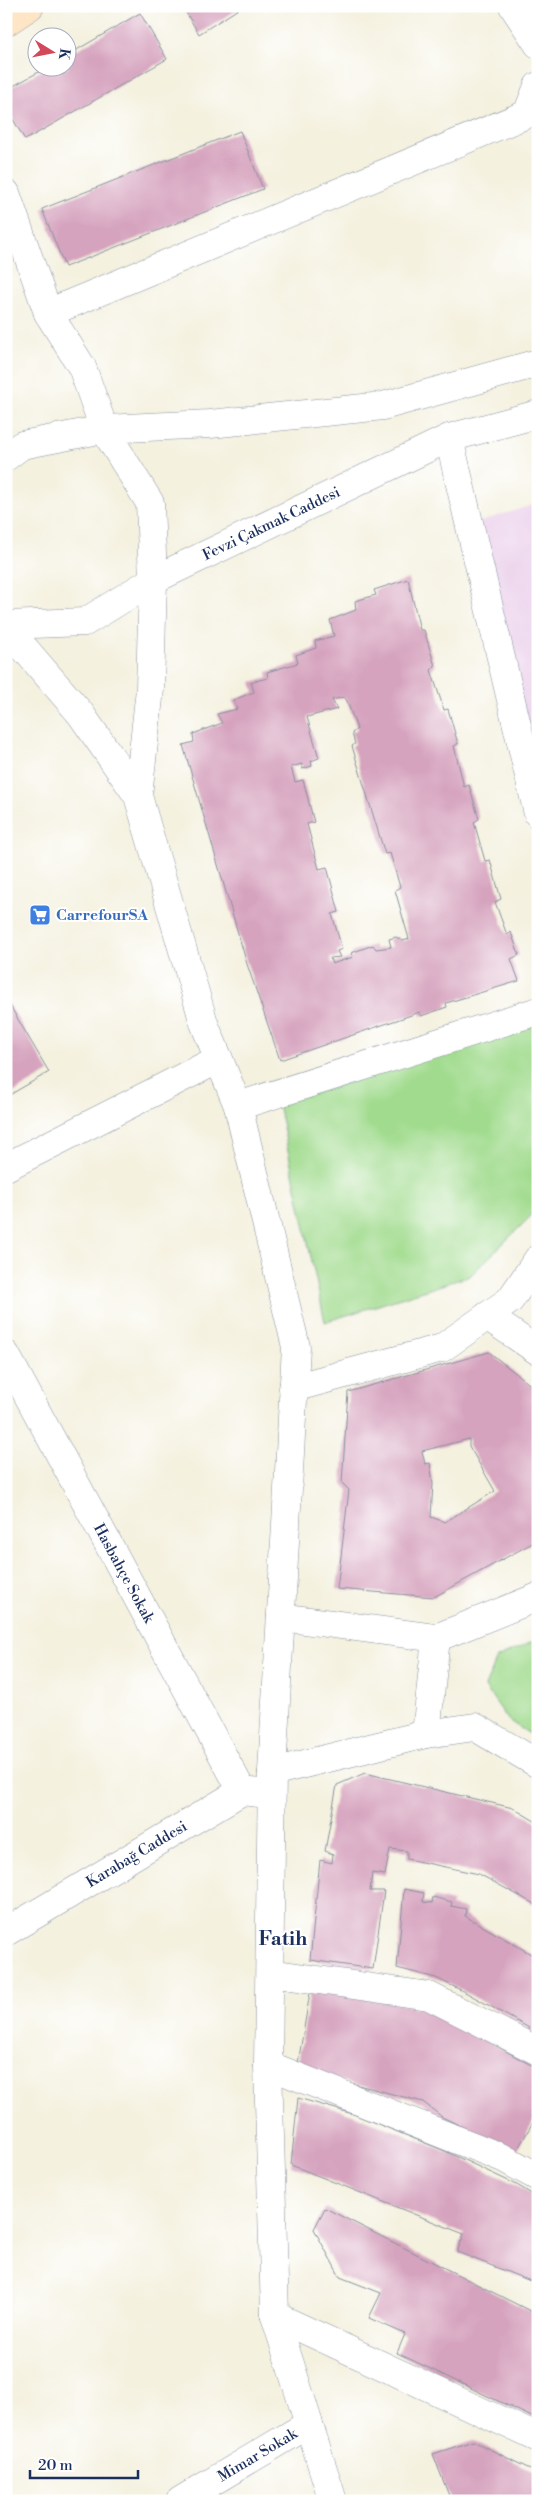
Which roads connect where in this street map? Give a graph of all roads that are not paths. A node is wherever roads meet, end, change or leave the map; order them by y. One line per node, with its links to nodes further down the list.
1 (30, 6): 3 (main road)
2 (513, 6): 4 (street)
3 (6, 22)
4 (538, 44)
5 (538, 86): 7 (street)
6 (6, 194): 7 (street)
7 (48, 313): 10 (street)
8 (538, 363): 10 (street)
9 (538, 414): 11 (street, Fevzi Çakmak Caddesi)
10 (104, 429): 12 (street); 13 (street)
11 (449, 438): 13 (street, Fevzi Çakmak Caddesi); 16 (street)
12 (6, 457)
13 (153, 580): 14 (street, Fevzi Çakmak Caddesi); 15 (street)
14 (6, 626): 15 (street)
15 (138, 796): 18 (street)
16 (538, 814)
17 (538, 1011): 19 (street)
18 (219, 1059): 19 (street); 20 (street)
19 (238, 1106): 25 (street)
20 (6, 1167)
21 (538, 1259): 22 (street)
22 (487, 1316): 23 (street); 25 (street)
23 (538, 1351)
24 (6, 1355): 32 (street, Hasbahçe Sokak)
25 (293, 1388): 27 (street)
26 (538, 1597): 28 (street)
27 (281, 1617): 28 (street); 31 (street)
28 (436, 1638): 29 (street)
29 (426, 1734): 30 (street); 31 (street)
30 (538, 1764)
31 (272, 1783): 32 (street); 34 (street)
32 (242, 1791): 33 (street, Karabağ Caddesi)
33 (10, 1921)
34 (270, 1973): 35 (street); 36 (street)
35 (538, 2051)
36 (268, 2065): 37 (street); 38 (street)
37 (538, 2177)
38 (275, 2316): 39 (street); 40 (street)
39 (309, 2424): 41 (street, Mimar Sokak); 42 (street)
40 (538, 2438)
41 (180, 2501)
42 (333, 2501)

